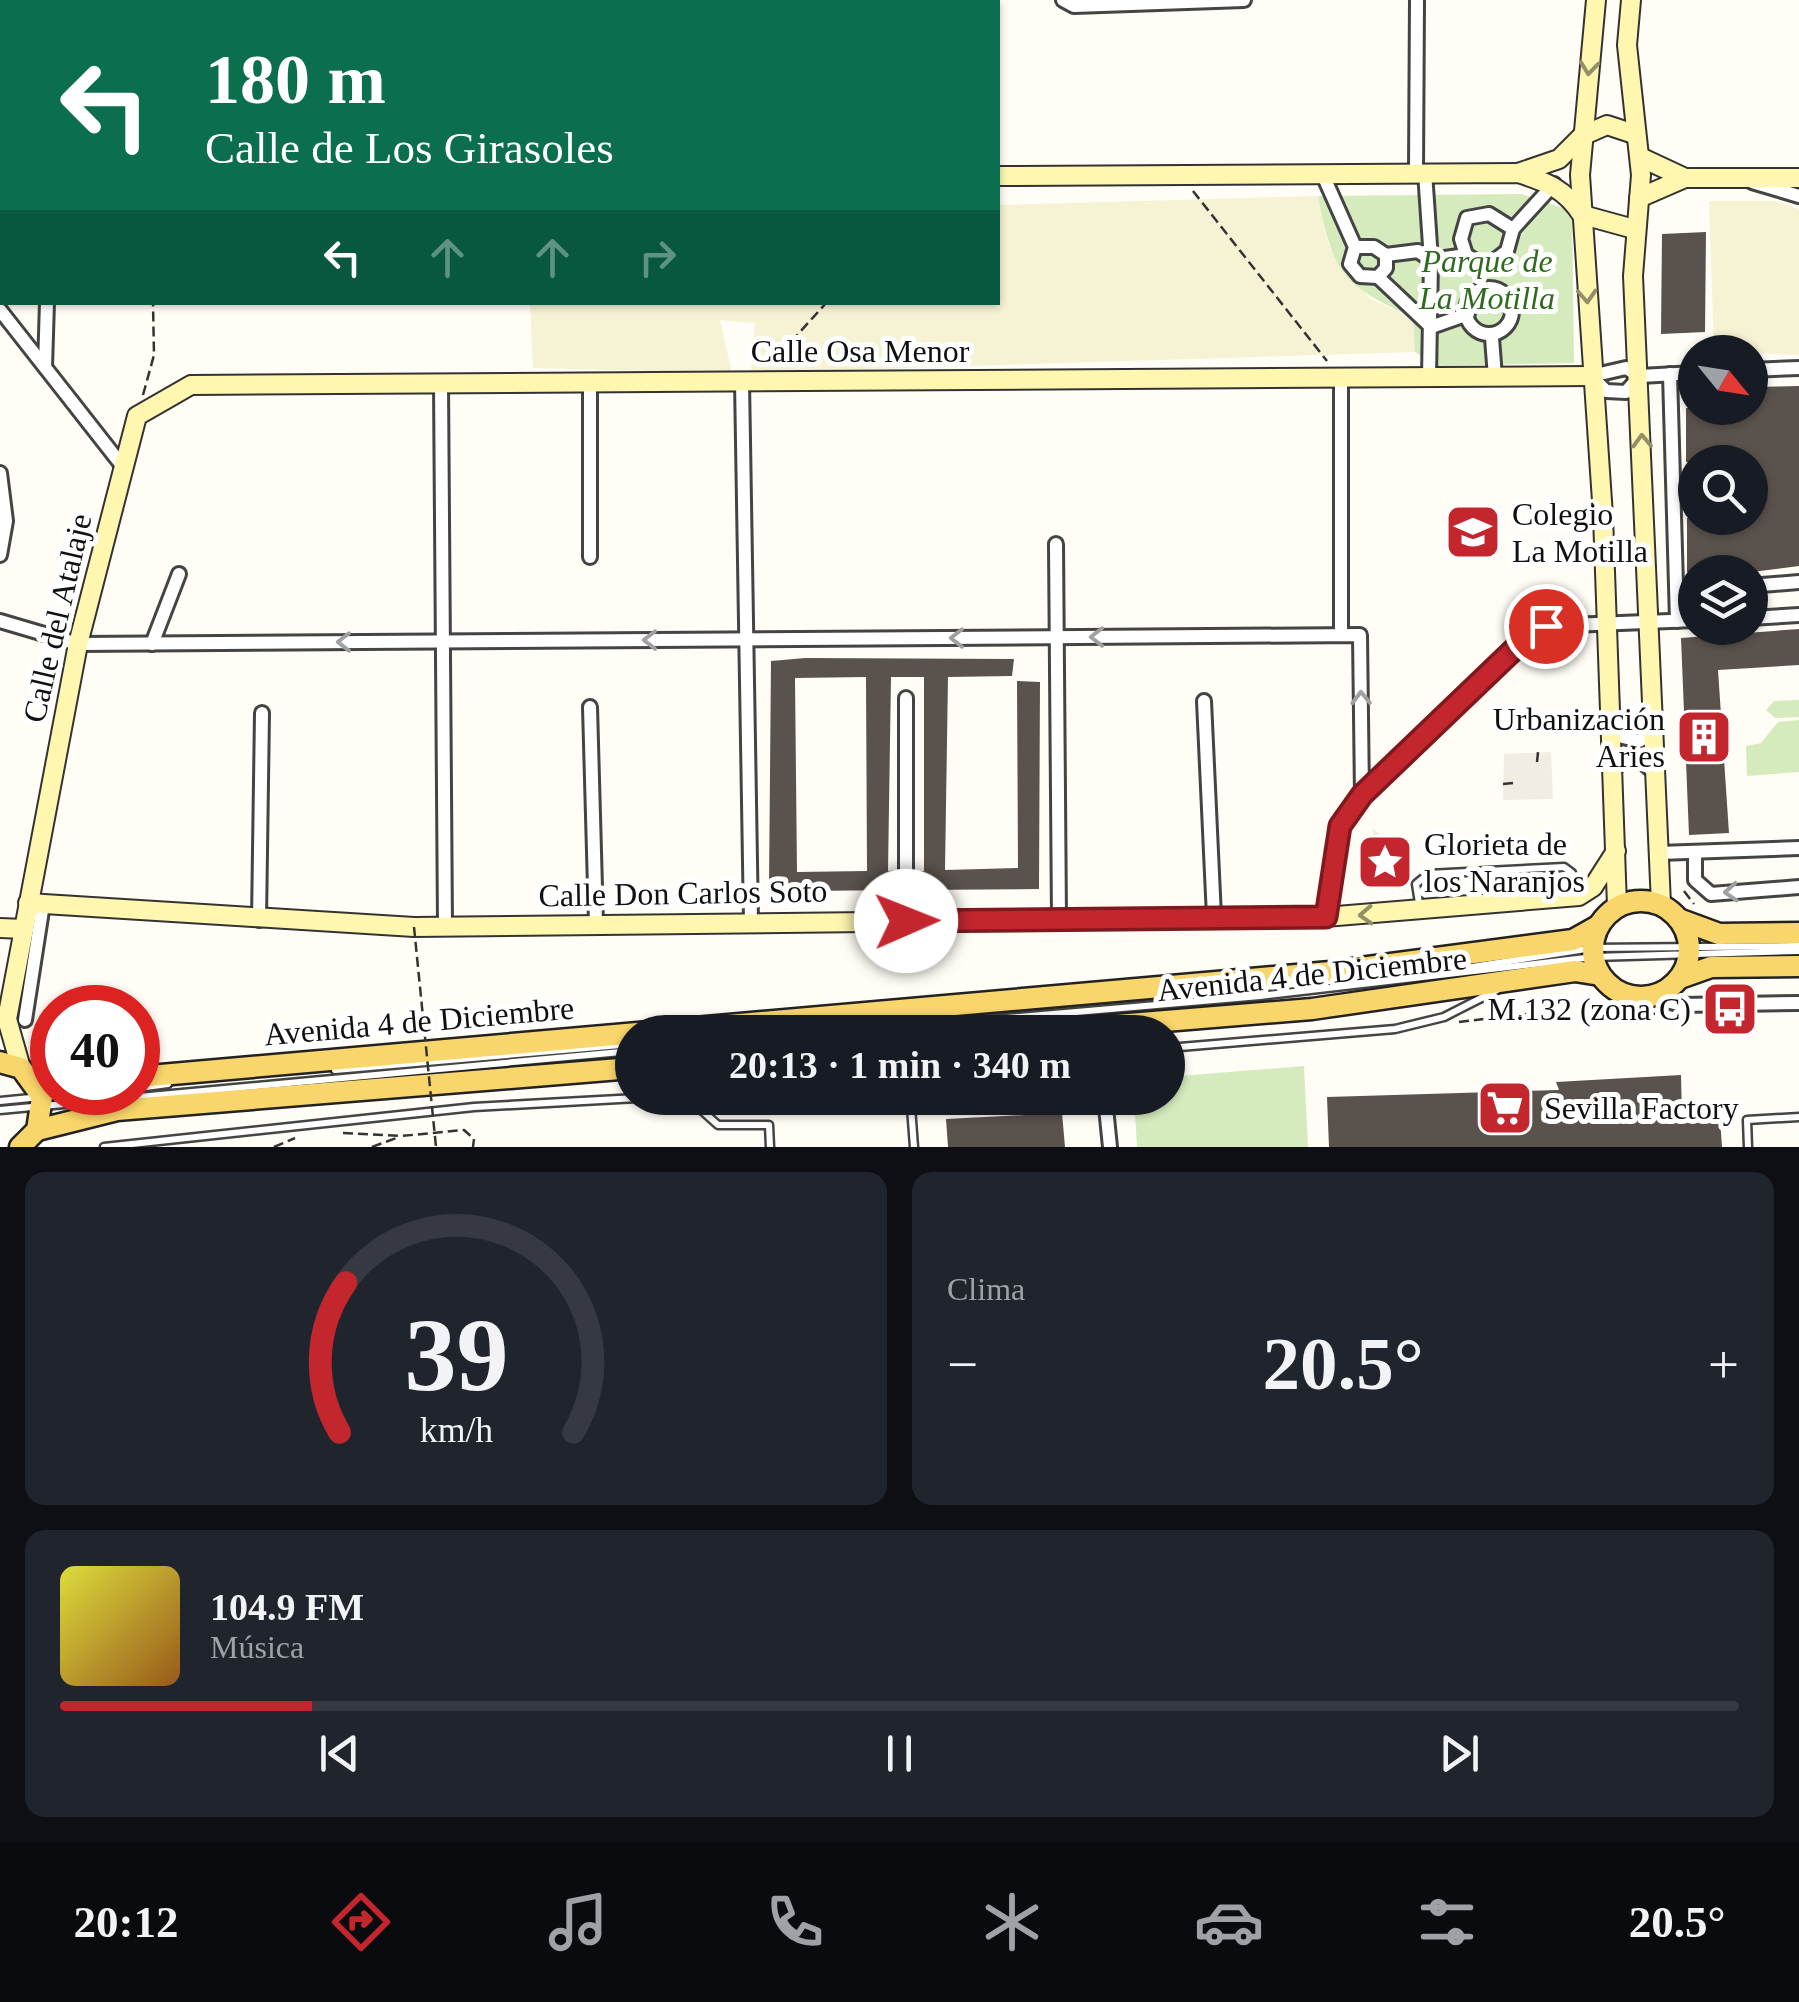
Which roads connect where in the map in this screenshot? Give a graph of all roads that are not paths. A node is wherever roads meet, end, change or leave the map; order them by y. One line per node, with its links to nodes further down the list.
1 (1063, 0): 2 (street)
2 (1244, 0)
3 (1417, 0): 9 (street)
4 (1596, 0): 7 (street, one-way to 7)
5 (1631, 0): 6 (street)
6 (1634, 134): 7 (street); 8 (street)
7 (1582, 136): 10 (street); 19 (street)
8 (1640, 157): 13 (street); 18 (street)
9 (1420, 172): 10 (street); 11 (street); 25 (street)
10 (1518, 173): 16 (street)
11 (1323, 175): 12 (street); 22 (street)
12 (1000, 176)
13 (1685, 178): 15 (street); 18 (street)
14 (1799, 178): 15 (street)
15 (1744, 180): 17 (street)
16 (1554, 184): 19 (street); 20 (street)
17 (1799, 196)
18 (1639, 198): 21 (street)
19 (1582, 215): 21 (street); 39 (street, one-way to 39)
20 (1514, 229): 23 (street); 26 (street)
21 (1634, 229): 40 (street)
22 (1355, 247): 24 (street); 27 (street)
23 (1466, 255): 25 (street); 26 (street)
24 (1386, 256): 25 (street); 27 (street)
25 (1432, 260): 32 (street)
26 (1486, 267): 28 (street)
27 (1378, 277): 32 (street)
28 (1486, 288): 31 (street); 33 (street)
29 (47, 305): 34 (street)
30 (0, 310): 34 (street)
31 (1468, 314): 32 (street); 33 (street)
32 (1431, 327): 41 (street)
33 (1492, 338): 42 (street)
34 (45, 367): 48 (street)
35 (1799, 368): 36 (street)
36 (1768, 369)
37 (1678, 373): 38 (street)
38 (1670, 374): 40 (street); 59 (street)
39 (1591, 376): 40 (street); 40 (street); 42 (street, Calle Osa Menor); 61 (street)
40 (1640, 376): 60 (street, one-way to 40)
41 (1430, 377): 42 (street, Calle Osa Menor); 43 (street, Calle Osa Menor)
42 (1495, 377)
43 (1341, 378): 44 (street, Calle Osa Menor); 62 (street)
44 (748, 381): 45 (street, Calle Osa Menor); 64 (street)
45 (590, 382): 46 (street, Calle Osa Menor); 52 (street)
46 (441, 384): 47 (street, Calle Osa Menor); 65 (street)
47 (137, 416): 48 (street, Calle del Atalaje)
48 (124, 468): 66 (street, Calle del Atalaje)
49 (0, 473): 51 (street)
50 (1056, 544): 63 (street)
51 (0, 555)
52 (590, 558)
53 (179, 574): 67 (street)
54 (1799, 582): 55 (street)
55 (1768, 585)
56 (1799, 615): 57 (street)
57 (1768, 617)
58 (0, 621): 66 (street)
59 (1677, 621): 60 (street)
60 (1650, 622): 61 (street); 72 (street)
61 (1605, 623): 73 (street); 76 (street)
62 (1341, 635): 63 (street, one-way to 63); 76 (street, one-way to 62)
63 (1055, 638): 64 (street, one-way to 64); 89 (street)
64 (747, 640): 65 (street, one-way to 65); 93 (street)
65 (441, 642): 67 (street, one-way to 67); 95 (street)
66 (78, 644): 67 (street); 83 (street, Calle del Atalaje)
67 (152, 644)
68 (906, 698): 92 (street)
69 (1204, 700): 87 (street)
70 (590, 707): 94 (street)
71 (262, 713): 90 (street)
72 (1654, 733): 73 (street); 75 (street)
73 (1611, 734): 74 (street)
74 (1611, 772): 75 (street); 78 (street)
75 (1654, 772): 80 (street)
76 (1362, 795): 88 (street)
77 (1799, 848): 79 (street)
78 (1616, 852): 82 (street); 85 (street)
79 (1695, 852): 80 (street); 81 (street, one-way to 79)
80 (1659, 853): 84 (street)
81 (1799, 887)
82 (1578, 896): 86 (street, Calle Don Carlos Soto); 86 (lane)
83 (36, 904): 90 (street, Calle Don Carlos Soto); 98 (street, Calle del Atalaje); 108 (street)
84 (1662, 904): 85 (main road); 91 (main road)
85 (1617, 906): 96 (main road)
86 (1427, 912): 88 (street, Calle Don Carlos Soto, one-way to 88)
87 (1214, 917): 88 (street, Calle Don Carlos Soto); 89 (street, Calle Don Carlos Soto)
88 (1326, 917)
89 (1059, 919): 92 (street, Calle Don Carlos Soto)
90 (259, 920): 95 (street, Calle Don Carlos Soto)
91 (1681, 920): 99 (main road); 100 (main road)
92 (906, 921): 93 (street, Calle Don Carlos Soto)
93 (751, 922): 94 (street, Calle Don Carlos Soto)
94 (596, 924): 95 (street, Calle Don Carlos Soto)
95 (445, 926)
96 (1598, 926): 102 (main road); 117 (main road, Avenida 4 de Diciembre)
97 (0, 928): 98 (street)
98 (24, 929): 108 (street, Calle del Atalaje)
99 (1799, 933)
100 (1689, 949): 101 (lane); 102 (lane); 104 (main road)
101 (1799, 949)
102 (1595, 960): 105 (main road, Avenida 4 de Diciembre); 106 (main road); 109 (lane); 110 (lane)
103 (1799, 966): 104 (main road)
104 (1680, 978): 106 (main road)
105 (1517, 980): 111 (main road, Avenida 4 de Diciembre); 112 (lane)
106 (1651, 997): 107 (street)
107 (1795, 1005)
108 (8, 1014): 116 (street, Calle del Atalaje)
109 (958, 1015)
110 (1042, 1015)
111 (1185, 1019)
112 (1185, 1047)
113 (615, 1048): 118 (lane)
114 (615, 1049): 119 (lane)
115 (615, 1069): 130 (main road, Avenida 4 de Diciembre)
116 (26, 1071)
117 (160, 1075)
118 (160, 1086)
119 (160, 1091)
120 (615, 1099): 131 (lane)
121 (0, 1101): 122 (lane)
122 (30, 1102)
123 (30, 1104): 124 (lane)
124 (0, 1110)
125 (37, 1115): 130 (main road)
126 (706, 1115): 132 (lane)
127 (912, 1115): 133 (lane)
128 (1107, 1115): 134 (street)
129 (1799, 1116): 135 (lane)
130 (26, 1142)
131 (104, 1147)
132 (770, 1147)
133 (914, 1147)
134 (1110, 1147)
135 (1748, 1147)

